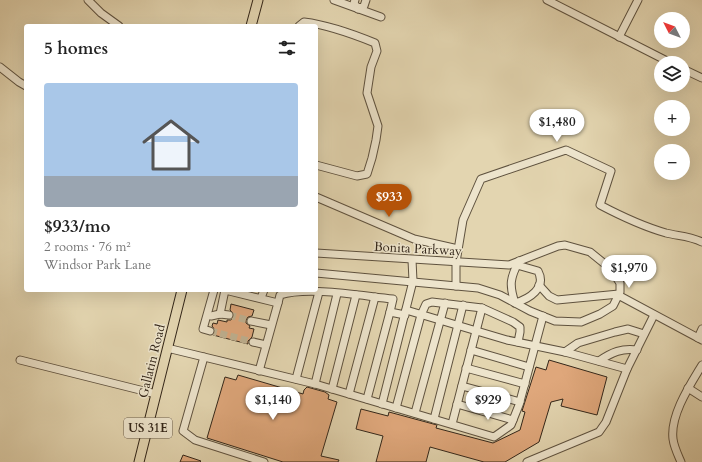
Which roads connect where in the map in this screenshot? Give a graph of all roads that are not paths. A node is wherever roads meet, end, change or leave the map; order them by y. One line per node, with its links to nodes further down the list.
1 (88, 0): 10 (street)
2 (258, 0): 11 (main road)
3 (334, 0): 8 (street)
4 (355, 0): 8 (street)
5 (366, 0): 8 (street)
6 (547, 0): 15 (street)
7 (638, 0): 15 (street)
8 (358, 9): 9 (street)
9 (381, 17)
10 (116, 24)
11 (252, 24)
12 (302, 24): 13 (street)
13 (318, 24)
14 (318, 24): 21 (street)
15 (618, 37): 16 (street)
16 (657, 56)
17 (0, 67): 20 (street)
18 (690, 72): 19 (street)
19 (702, 78)
20 (24, 85)
21 (318, 166)
22 (318, 198): 24 (street)
23 (702, 242): 24 (street)
24 (458, 249): 27 (street)
25 (318, 253): 26 (street, Bonita Parkway)
26 (412, 260): 27 (street, Bonita Parkway); 30 (street)
27 (456, 262): 28 (street, Bonita Parkway); 32 (street)
28 (518, 263): 31 (street); 40 (street, Bonita Parkway); 45 (street)
29 (318, 273): 30 (street)
30 (413, 281): 32 (street); 49 (street)
31 (539, 285): 40 (street); 45 (street)
32 (456, 286): 45 (street)
33 (181, 292): 69 (main road, Gallatin Road / US 31E)
34 (214, 292): 55 (street)
35 (218, 292): 55 (street)
36 (226, 292): 50 (street)
37 (261, 292): 43 (street)
38 (319, 292): 39 (street); 43 (street); 81 (street)
39 (337, 294): 41 (street); 82 (street)
40 (618, 295): 53 (street); 54 (street)
41 (356, 296): 42 (street); 86 (street)
42 (375, 297): 48 (street); 88 (street)
43 (278, 302): 58 (street)
44 (445, 303): 46 (street); 52 (street); 56 (street)
45 (515, 303): 54 (street)
46 (463, 305): 47 (street); 59 (street)
47 (482, 308): 62 (street); 66 (street)
48 (390, 312): 49 (street); 90 (street)
49 (405, 312): 52 (street); 92 (street)
50 (220, 314): 51 (street); 55 (street)
51 (228, 315)
52 (421, 315): 56 (street); 94 (street)
53 (654, 315): 63 (street); 64 (street)
54 (543, 316): 68 (street)
55 (208, 317): 61 (street)
56 (440, 320): 59 (street); 95 (street)
57 (251, 321): 58 (street)
58 (271, 325): 67 (street)
59 (458, 326): 62 (street); 96 (street)
60 (702, 330): 64 (street)
61 (210, 331)
62 (476, 331): 66 (street); 70 (street)
63 (644, 334): 71 (street); 72 (street)
64 (700, 339)
65 (253, 342): 67 (street)
66 (518, 342): 68 (street)
67 (266, 345): 80 (street)
68 (535, 346): 72 (street); 77 (street)
69 (167, 348): 73 (street); 87 (main road, Gallatin Road / US 31E)
70 (471, 350): 77 (street); 78 (street)
71 (637, 350): 75 (street); 79 (street)
72 (565, 352): 75 (street)
73 (204, 357): 80 (street); 100 (street)
74 (20, 360): 87 (street)
75 (600, 361): 79 (street)
76 (702, 365): 85 (street)
77 (529, 366): 83 (street)
78 (466, 368): 83 (street); 84 (street)
79 (627, 369): 101 (street)
80 (259, 371): 81 (street)
81 (296, 379): 82 (street)
82 (315, 384): 86 (street)
83 (525, 384): 91 (street)
84 (462, 386): 91 (street); 93 (street)
85 (688, 388): 89 (street); 102 (street)
86 (332, 389): 88 (street)
87 (156, 394): 99 (main road, Gallatin Road / US 31E)
88 (349, 394): 90 (street)
89 (702, 397)
90 (367, 399): 92 (street)
91 (520, 402): 97 (street)
92 (382, 404): 94 (street)
93 (457, 404): 97 (street); 98 (street)
94 (396, 408): 95 (street)
95 (415, 413): 96 (street)
96 (434, 419): 98 (street)
97 (513, 420): 98 (street)
98 (452, 424)
99 (139, 462)
100 (264, 462)
101 (527, 462)
102 (681, 462)

